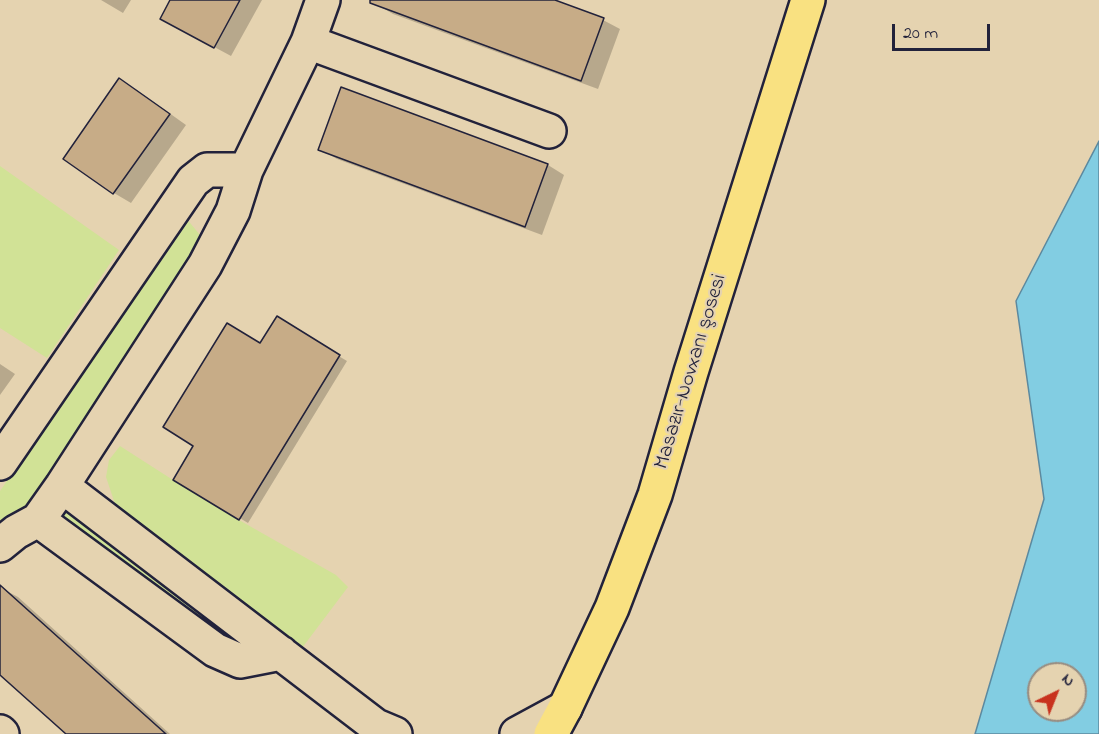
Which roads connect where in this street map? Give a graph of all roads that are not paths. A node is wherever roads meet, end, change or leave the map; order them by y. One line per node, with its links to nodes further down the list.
1 (323, 0): 3 (lane)
2 (808, 0): 11 (main road, Masazır-Novxanı şosesi)
3 (308, 42): 4 (lane); 5 (lane)
4 (549, 131)
5 (246, 170): 6 (lane); 7 (lane)
6 (0, 463)
7 (62, 486): 8 (lane); 10 (lane)
8 (38, 520): 9 (lane); 10 (lane)
9 (0, 545)
10 (281, 653): 12 (lane)
11 (558, 721): 13 (lane)
12 (384, 731)
13 (517, 734)

